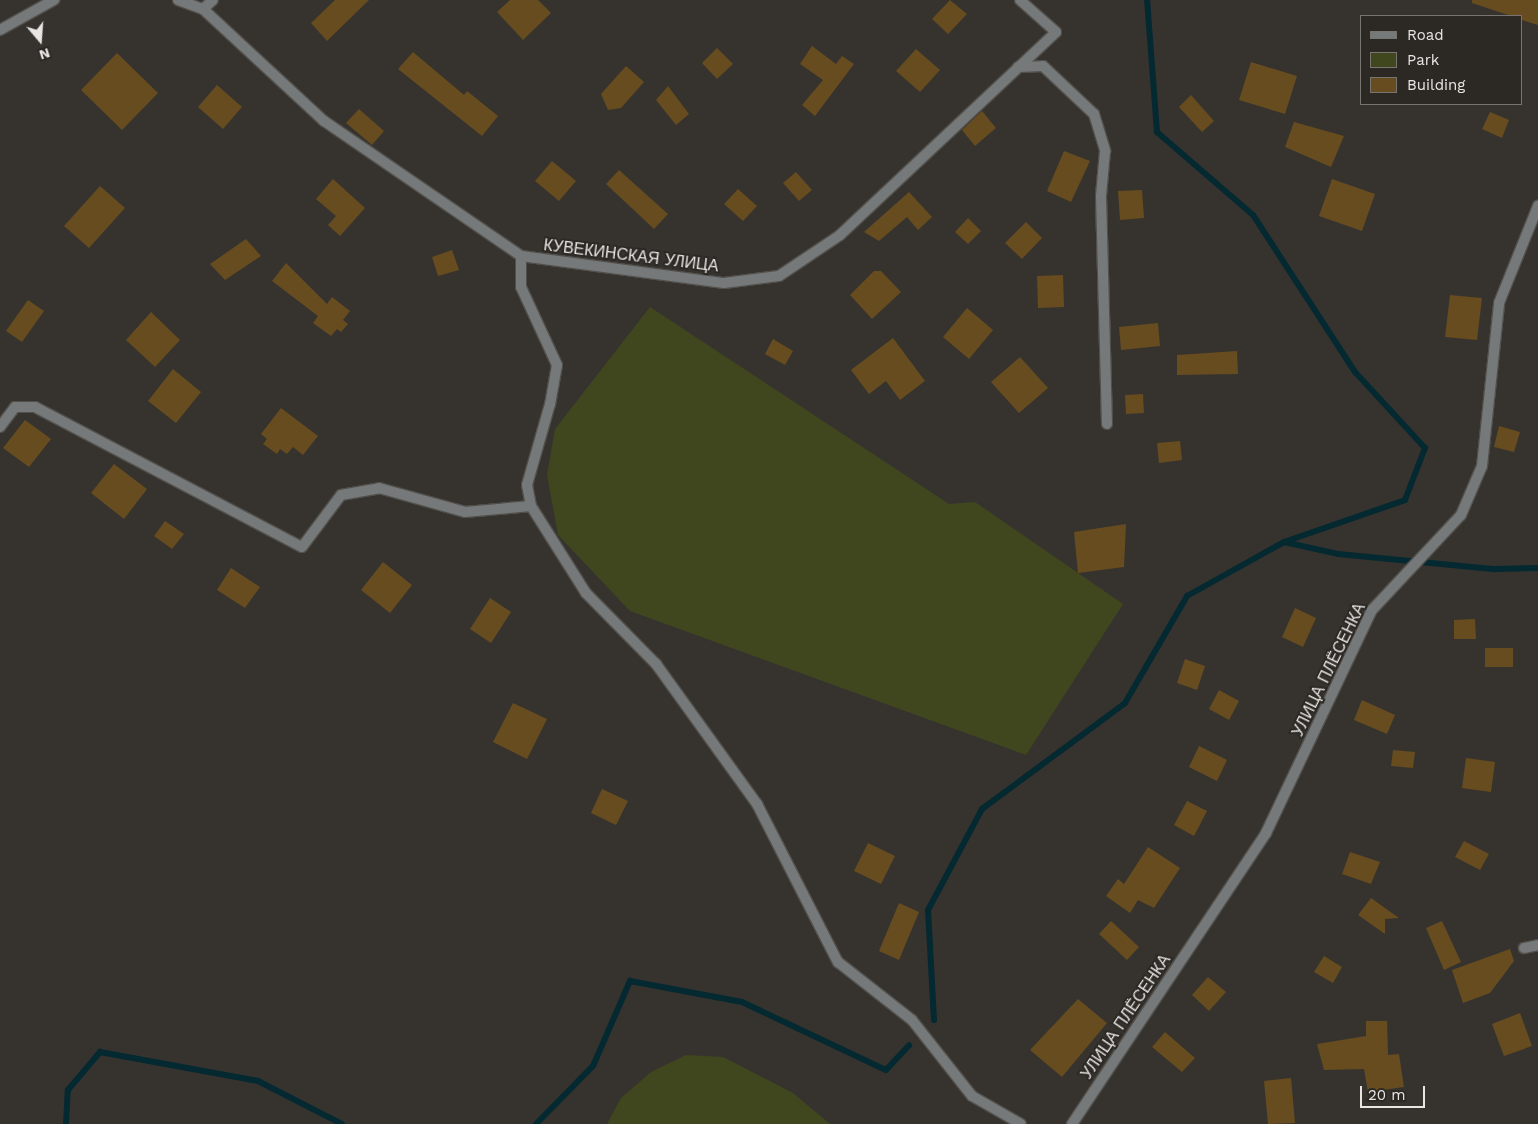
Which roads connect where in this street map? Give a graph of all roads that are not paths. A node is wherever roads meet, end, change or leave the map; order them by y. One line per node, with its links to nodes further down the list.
1 (54, 0): 6 (street)
2 (178, 0): 5 (street, КУВЕКИНСКАЯ УЛИЦА)
3 (213, 0): 5 (street)
4 (1020, 0): 7 (street, КУВЕКИНСКАЯ УЛИЦА)
5 (203, 9): 9 (street, КУВЕКИНСКАЯ УЛИЦА)
6 (0, 30)
7 (1018, 67): 9 (street, КУВЕКИНСКАЯ УЛИЦА); 10 (street)
8 (1538, 206): 16 (street, УЛИЦА ПЛЁСЕНКА)
9 (521, 256): 12 (street)
10 (1107, 424)
11 (0, 427): 12 (street)
12 (531, 506): 15 (street)
13 (1538, 945): 14 (street)
14 (1524, 948)
15 (1021, 1124)
16 (1072, 1124)

